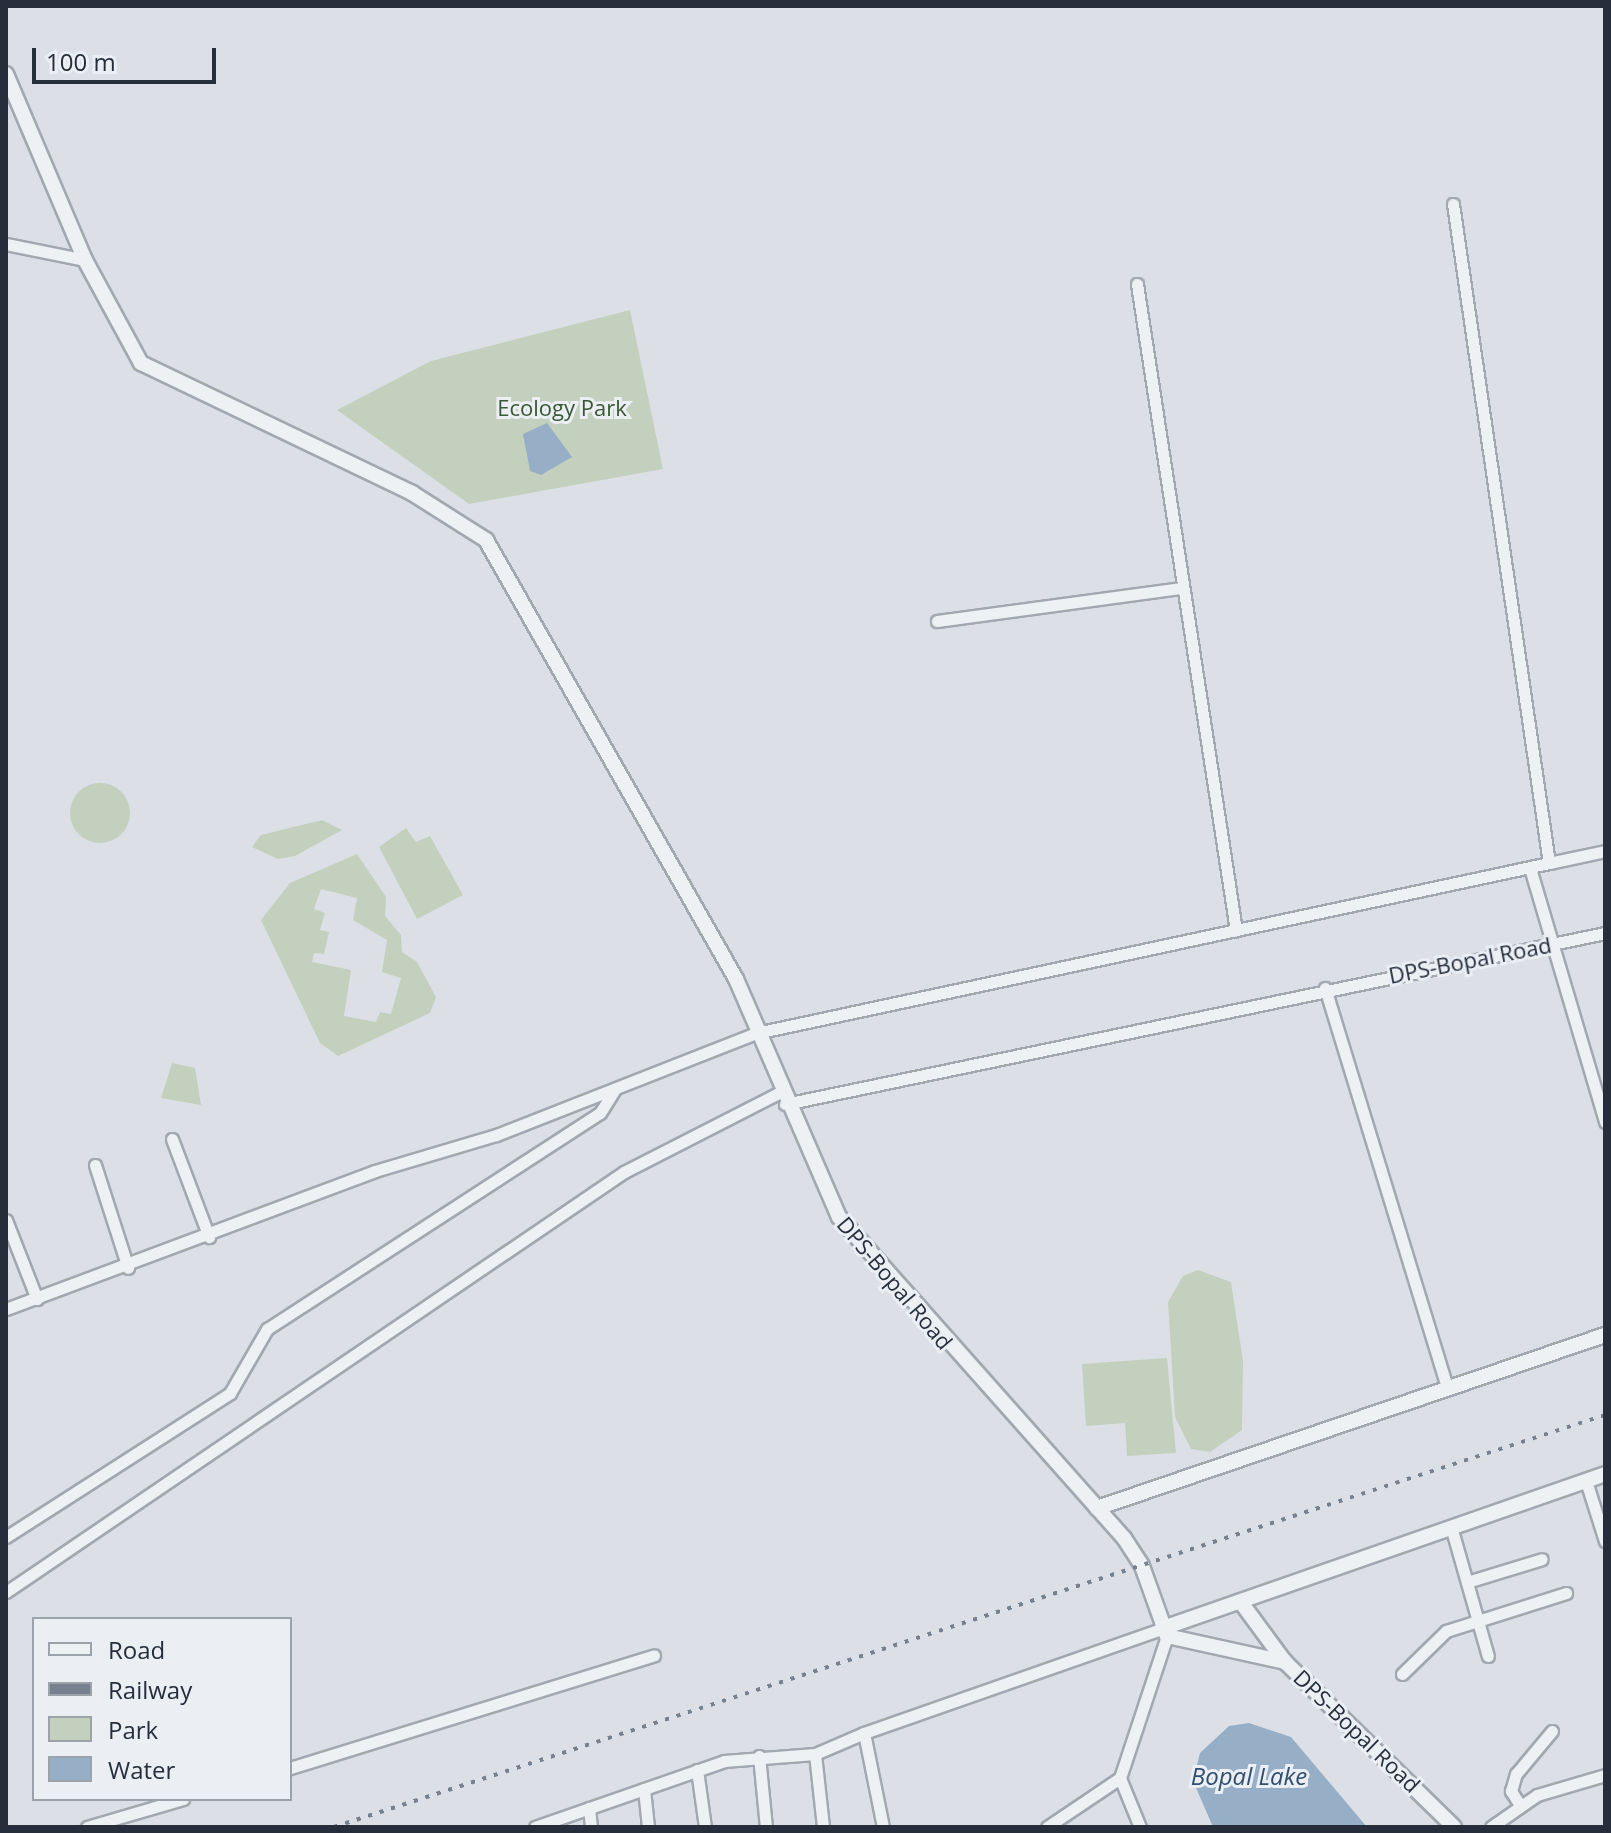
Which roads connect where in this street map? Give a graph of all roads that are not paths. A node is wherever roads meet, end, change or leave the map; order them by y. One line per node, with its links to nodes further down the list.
1 (6, 74): 4 (street)
2 (1453, 204): 9 (street)
3 (6, 244): 4 (street)
4 (85, 260): 15 (street)
5 (1137, 284): 6 (street)
6 (1182, 588): 7 (street); 11 (street)
7 (937, 621)
8 (1605, 851): 9 (street)
9 (1549, 863): 10 (street)
10 (1530, 868): 11 (street); 13 (street)
11 (1236, 930): 15 (street)
12 (1605, 933): 13 (street, DPS-Bopal Road)
13 (1549, 945): 14 (street, DPS-Bopal Road); 18 (street)
14 (1325, 988): 17 (street, DPS-Bopal Road); 27 (street)
15 (756, 1033): 16 (street); 17 (street)
16 (615, 1089): 22 (street); 32 (street)
17 (780, 1091): 30 (street, DPS-Bopal Road); 36 (street)
18 (1605, 1122)
19 (172, 1139): 22 (street)
20 (95, 1165): 23 (street)
21 (6, 1220): 24 (street)
22 (209, 1237): 23 (street)
23 (128, 1268): 24 (street)
24 (37, 1299): 25 (street)
25 (6, 1309)
26 (1605, 1335): 27 (street)
27 (1447, 1386): 30 (street)
28 (1605, 1474): 29 (street)
29 (1586, 1481): 31 (street); 33 (street)
30 (1097, 1508): 40 (street, DPS-Bopal Road)
31 (1452, 1530): 35 (street); 38 (street)
32 (6, 1537)
33 (1605, 1541)
34 (1542, 1559): 35 (street)
35 (1467, 1582): 39 (street)
36 (6, 1592)
37 (1566, 1593): 39 (street)
38 (1243, 1605): 40 (street); 43 (street)
39 (1477, 1619): 42 (street); 44 (street)
40 (1165, 1632): 43 (street, DPS-Bopal Road); 46 (street); 52 (street)
41 (654, 1655): 49 (street)
42 (1488, 1656)
43 (1285, 1662): 67 (street, DPS-Bopal Road)
44 (1402, 1674)
45 (1552, 1731): 55 (street)
46 (864, 1733): 47 (street); 64 (street)
47 (815, 1754): 48 (street); 63 (street)
48 (759, 1756): 50 (street); 62 (street)
49 (292, 1767)
50 (697, 1770): 53 (street); 61 (street)
51 (1605, 1775): 55 (street)
52 (1120, 1778): 65 (street); 66 (street)
53 (644, 1789): 56 (street); 60 (street)
54 (176, 1801): 57 (street)
55 (1520, 1805): 68 (street)
56 (589, 1808): 58 (street); 59 (street)
57 (87, 1827)
58 (535, 1827)
59 (591, 1827)
60 (648, 1827)
61 (705, 1827)
62 (766, 1827)
63 (823, 1827)
64 (883, 1827)
65 (1047, 1827)
66 (1140, 1827)
67 (1454, 1827)
68 (1491, 1827)

